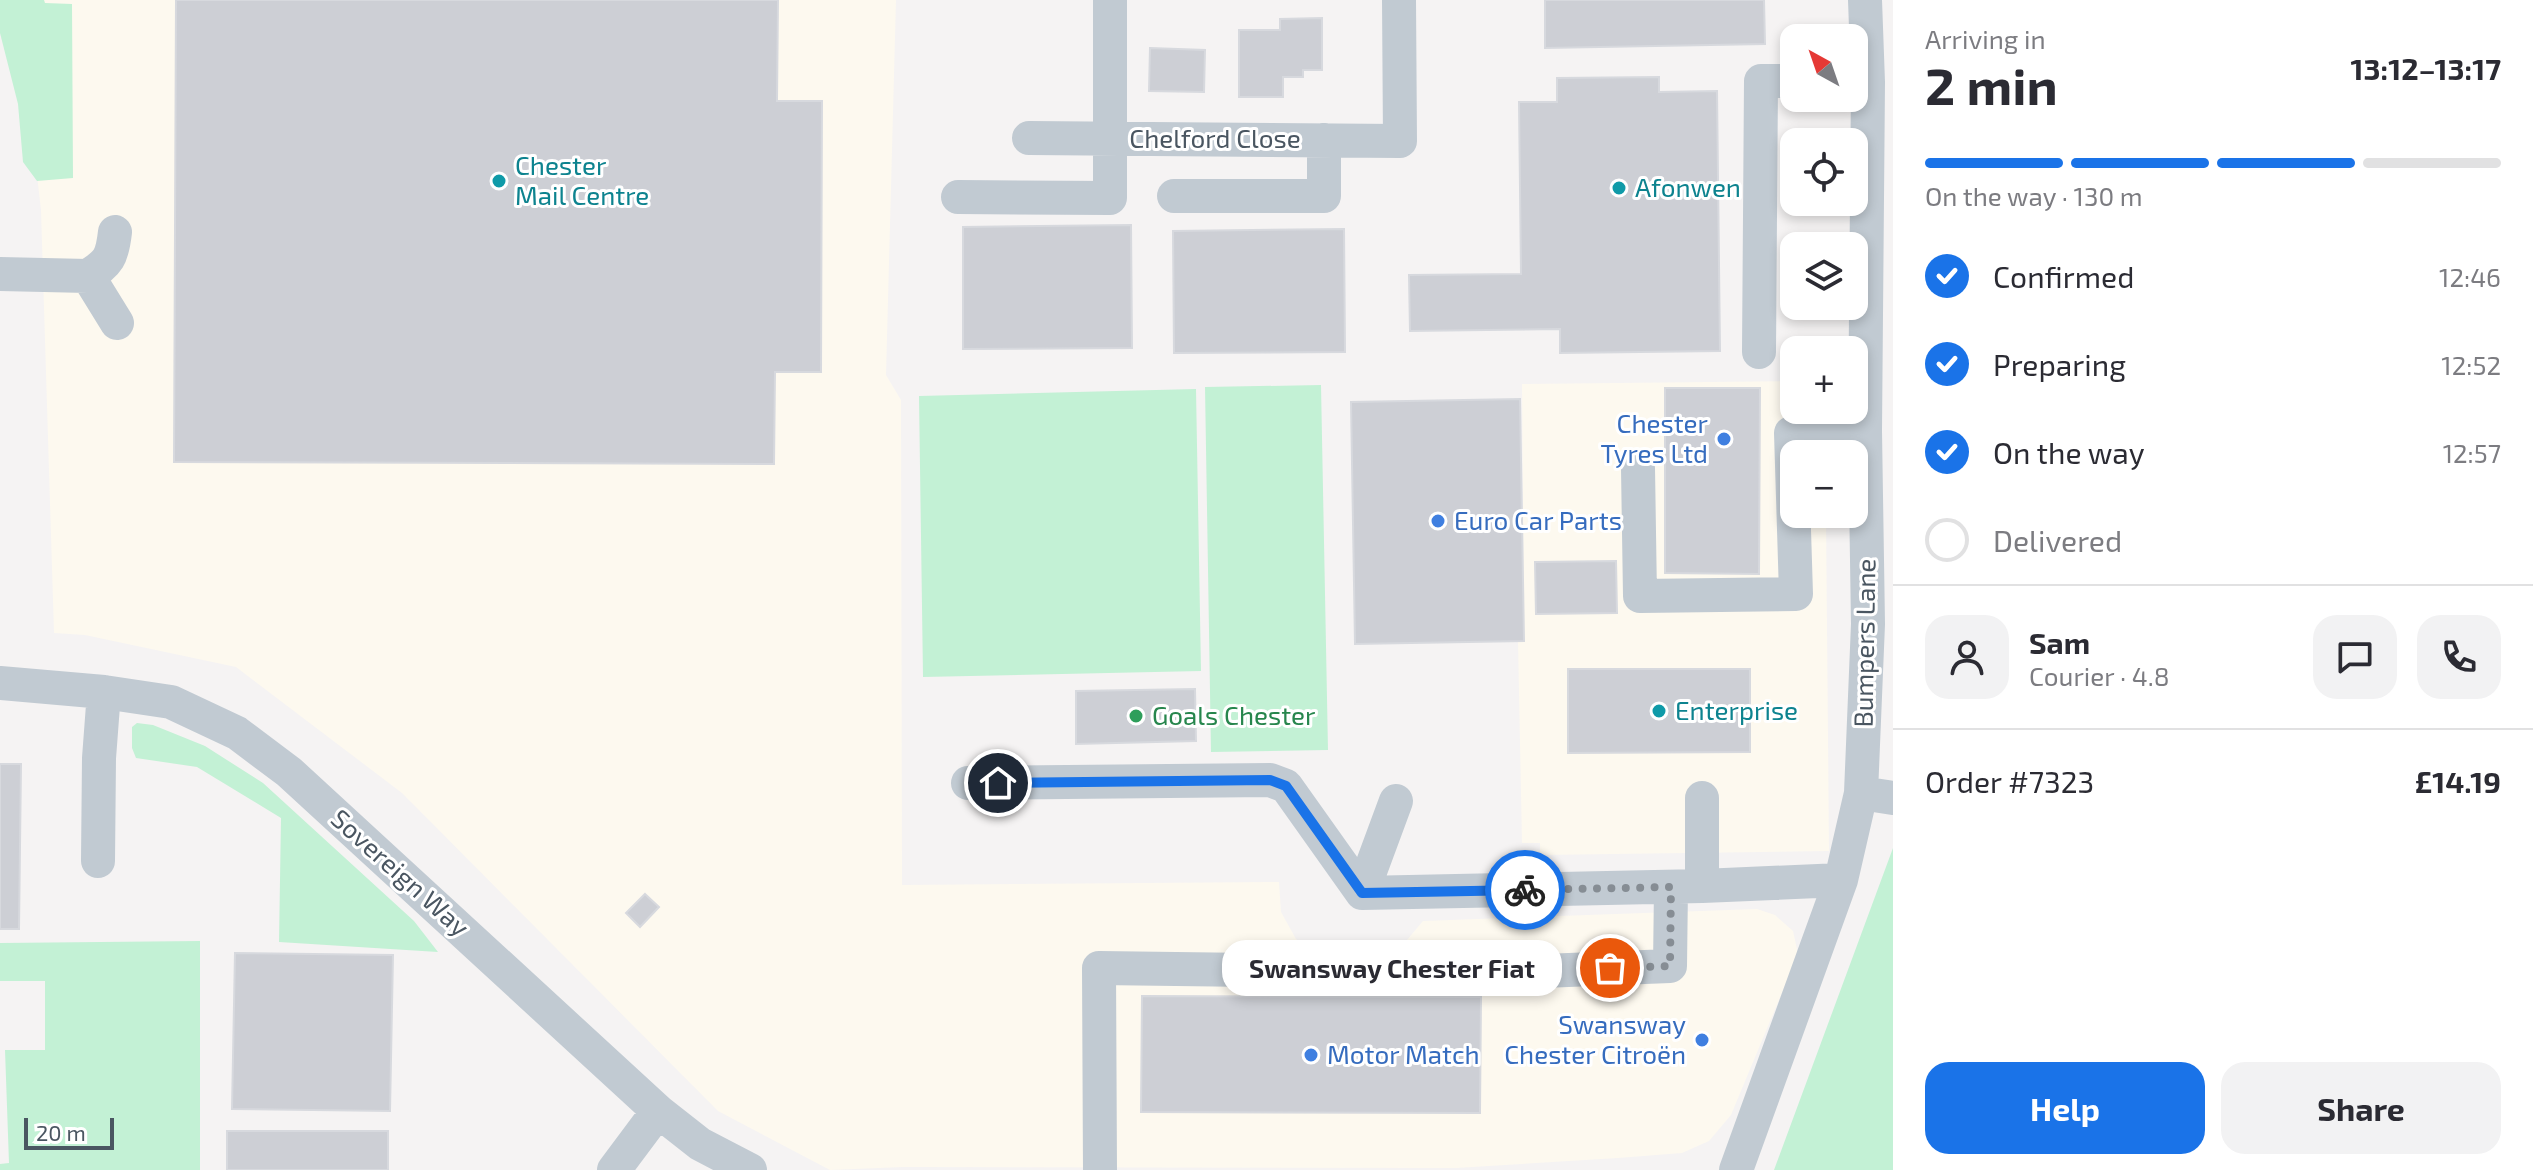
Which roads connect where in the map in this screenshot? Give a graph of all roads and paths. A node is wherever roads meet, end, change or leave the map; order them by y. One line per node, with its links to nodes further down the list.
1 (1110, 0): 8 (street)
2 (1399, 0): 9 (street, Chelford Close)
3 (1874, 6): 4 (street, Bumpers Lane)
4 (1868, 41)
5 (1780, 81): 16 (street)
6 (1861, 112): 17 (street, Bumpers Lane)
7 (1029, 138): 8 (street, Chelford Close)
8 (1111, 138): 9 (street, Chelford Close); 11 (street)
9 (1324, 140): 10 (street)
10 (1174, 196)
11 (958, 197)
12 (115, 232): 14 (street)
13 (0, 274): 14 (street)
14 (88, 276): 15 (street)
15 (117, 323)
16 (1759, 352)
17 (1865, 431): 18 (street); 19 (street, Bumpers Lane)
18 (1638, 468)
19 (1880, 510): 20 (street, Bumpers Lane)
20 (1880, 550): 21 (street, Bumpers Lane)
21 (1880, 626): 25 (street, Bumpers Lane)
22 (0, 683): 23 (street, Sovereign Way)
23 (104, 692): 28 (street); 32 (street, Sovereign Way)
24 (968, 783): 31 (street)
25 (1877, 796): 29 (street, Bumpers Lane)
26 (1702, 798): 30 (street)
27 (1396, 801): 31 (street)
28 (98, 861)
29 (1841, 880): 30 (street); 36 (street, Bumpers Lane)
30 (1686, 887): 31 (street); 35 (street)
31 (1362, 893)
32 (658, 1111): 33 (street); 34 (street, Sovereign Way)
33 (614, 1170)
34 (750, 1170)
35 (1100, 1170)
36 (1736, 1170)

